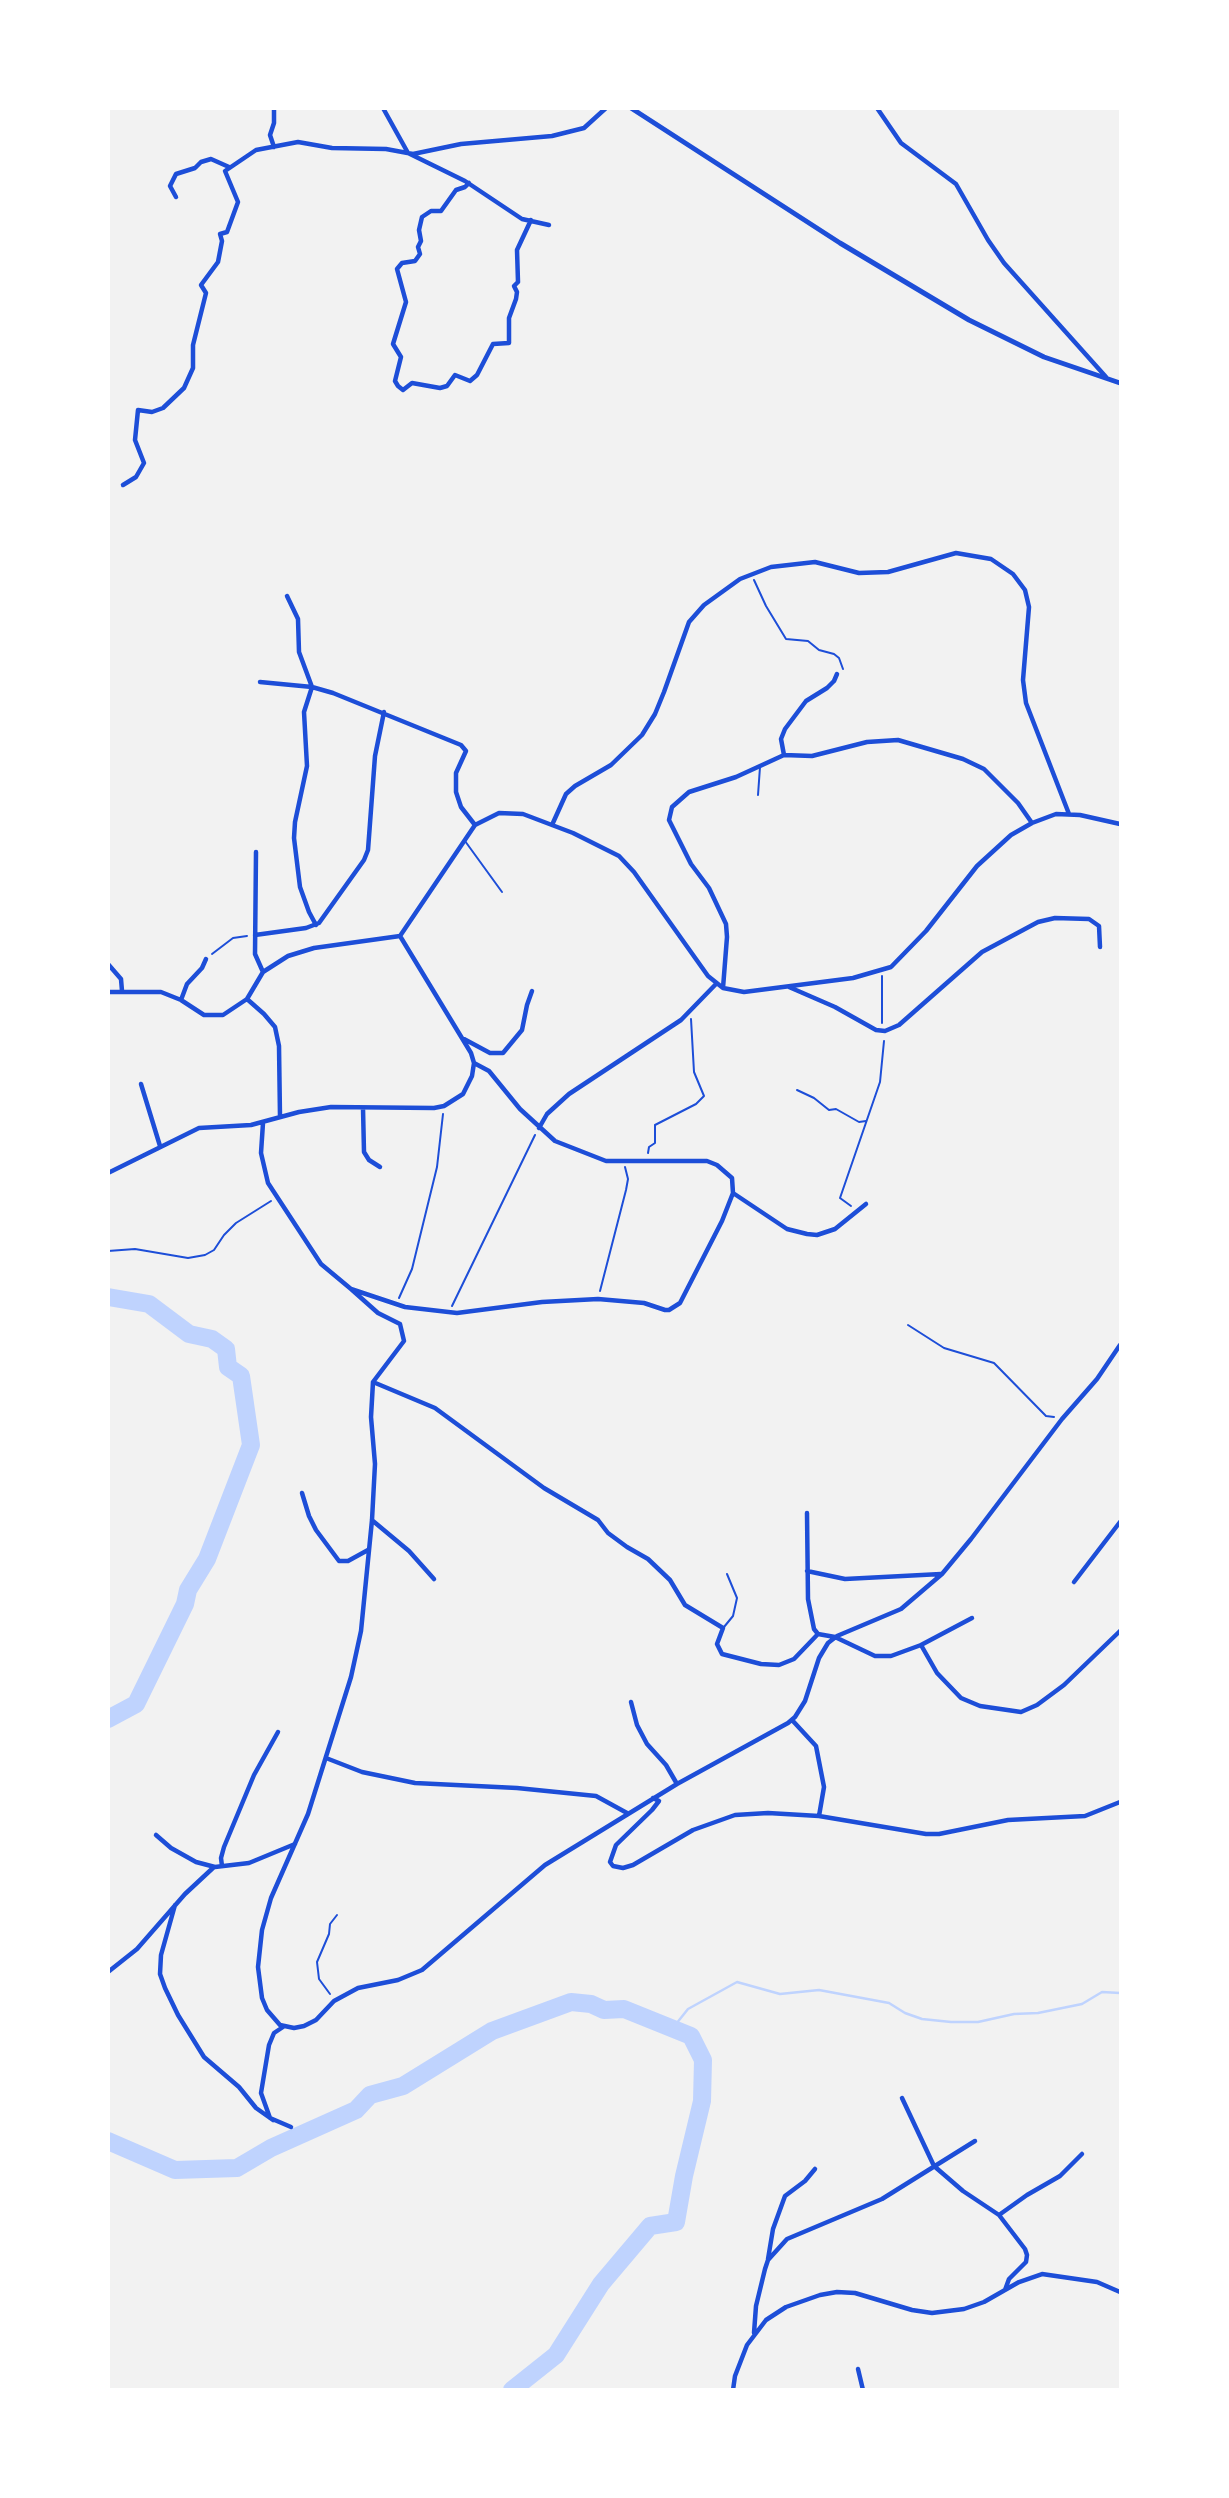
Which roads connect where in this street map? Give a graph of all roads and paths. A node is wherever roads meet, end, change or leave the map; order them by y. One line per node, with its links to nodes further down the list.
1 (274, 108): 6 (street)
2 (383, 108): 7 (street)
3 (606, 108): 7 (street)
4 (631, 108): 13 (street)
5 (877, 108): 13 (street)
6 (274, 147): 7 (street); 8 (street)
7 (408, 153): 9 (street)
8 (230, 168): 10 (street); 15 (street)
9 (469, 183): 11 (street); 11 (street)
10 (176, 197)
11 (531, 220): 12 (street)
12 (549, 225)
13 (1109, 381): 14 (street)
14 (1120, 383)
15 (123, 485)
16 (751, 574): 18 (path); 25 (street); 29 (street)
17 (286, 596): 20 (street)
18 (837, 674): 22 (street)
19 (260, 682): 20 (street)
20 (312, 687): 21 (street); 33 (street)
21 (384, 712): 28 (street); 33 (street)
22 (784, 755): 23 (street); 26 (street)
23 (760, 766): 24 (lane); 43 (street)
24 (758, 795)
25 (1069, 814): 26 (street); 27 (street)
26 (1032, 823): 39 (street)
27 (1121, 824)
28 (475, 825): 29 (street); 30 (street)
29 (552, 825): 41 (street)
30 (465, 841): 32 (lane); 35 (street)
31 (256, 852): 34 (street)
32 (502, 892)
33 (316, 925): 34 (street)
34 (255, 935): 37 (path); 40 (street)
35 (400, 936): 40 (street); 51 (street)
36 (1100, 947): 50 (street)
37 (206, 959): 48 (street)
38 (108, 964): 44 (street)
39 (882, 971): 42 (street); 50 (path)
40 (263, 972): 47 (street)
41 (716, 984): 43 (street); 49 (street)
42 (787, 986): 43 (street); 50 (street)
43 (723, 988)
44 (122, 991): 46 (street); 48 (street)
45 (532, 991): 51 (street)
46 (108, 992)
47 (247, 999): 48 (street); 58 (street)
48 (181, 1000)
49 (691, 1011): 61 (street); 63 (path)
50 (882, 1032)
51 (463, 1038): 53 (street)
52 (884, 1041): 59 (path)
53 (474, 1063): 56 (street); 61 (street)
54 (141, 1084): 62 (street)
55 (797, 1090): 59 (path)
56 (444, 1105): 57 (street); 74 (path)
57 (363, 1108): 58 (street); 65 (street)
58 (280, 1117): 60 (street)
59 (867, 1121): 70 (path)
60 (263, 1123): 62 (street); 68 (street)
61 (539, 1128): 64 (street); 75 (path)
62 (160, 1146): 66 (street)
63 (649, 1162): 64 (street); 67 (street)
64 (624, 1163): 73 (path)
65 (380, 1167)
66 (108, 1173)
67 (733, 1193): 70 (street); 73 (street)
68 (277, 1197): 71 (path); 72 (street)
69 (866, 1204): 70 (street)
70 (860, 1210)
71 (108, 1251)
72 (351, 1289): 74 (street); 78 (street)
73 (598, 1298): 75 (street)
74 (396, 1305): 75 (street)
75 (449, 1312)
76 (908, 1325): 79 (path)
77 (1121, 1345): 79 (street)
78 (373, 1382): 82 (street); 91 (street)
79 (1062, 1419): 87 (street)
80 (302, 1493): 84 (street)
81 (807, 1513): 85 (street)
82 (372, 1520): 84 (street); 88 (street)
83 (1121, 1522): 89 (street)
84 (369, 1549): 99 (street)
85 (807, 1571): 87 (street); 93 (street)
86 (727, 1574): 91 (lane)
87 (942, 1574): 94 (street)
88 (434, 1579)
89 (1074, 1582)
90 (972, 1618): 95 (street)
91 (723, 1628): 93 (street)
92 (1121, 1631): 95 (street)
93 (818, 1634): 94 (street)
94 (835, 1637): 95 (street); 97 (street)
95 (921, 1645)
96 (631, 1702): 100 (street)
97 (792, 1720): 100 (street); 104 (street)
98 (278, 1732): 107 (street)
99 (326, 1758): 103 (street); 106 (street)
100 (677, 1784): 101 (street)
101 (653, 1798): 103 (street); 104 (street)
102 (1121, 1802): 104 (street)
103 (628, 1813): 112 (street)
104 (819, 1816)
105 (156, 1835): 108 (street)
106 (295, 1844): 107 (street); 113 (street)
107 (222, 1866): 108 (street)
108 (215, 1867): 109 (street)
109 (175, 1905): 111 (street); 115 (street)
110 (337, 1914): 112 (path)
111 (108, 1972)
112 (334, 2001): 113 (street)
113 (284, 2026): 115 (street)
114 (902, 2098): 119 (street)
115 (273, 2120): 116 (street)
116 (291, 2127)
117 (975, 2141): 119 (street)
118 (1082, 2154): 121 (street)
119 (934, 2166): 121 (street); 122 (street)
120 (815, 2169): 122 (street)
121 (999, 2215): 123 (street)
122 (768, 2260): 125 (street)
123 (1005, 2291): 124 (street); 125 (street)
124 (1121, 2292)
125 (754, 2334): 127 (street)
126 (858, 2370): 128 (street)
127 (733, 2389)
128 (863, 2389)

